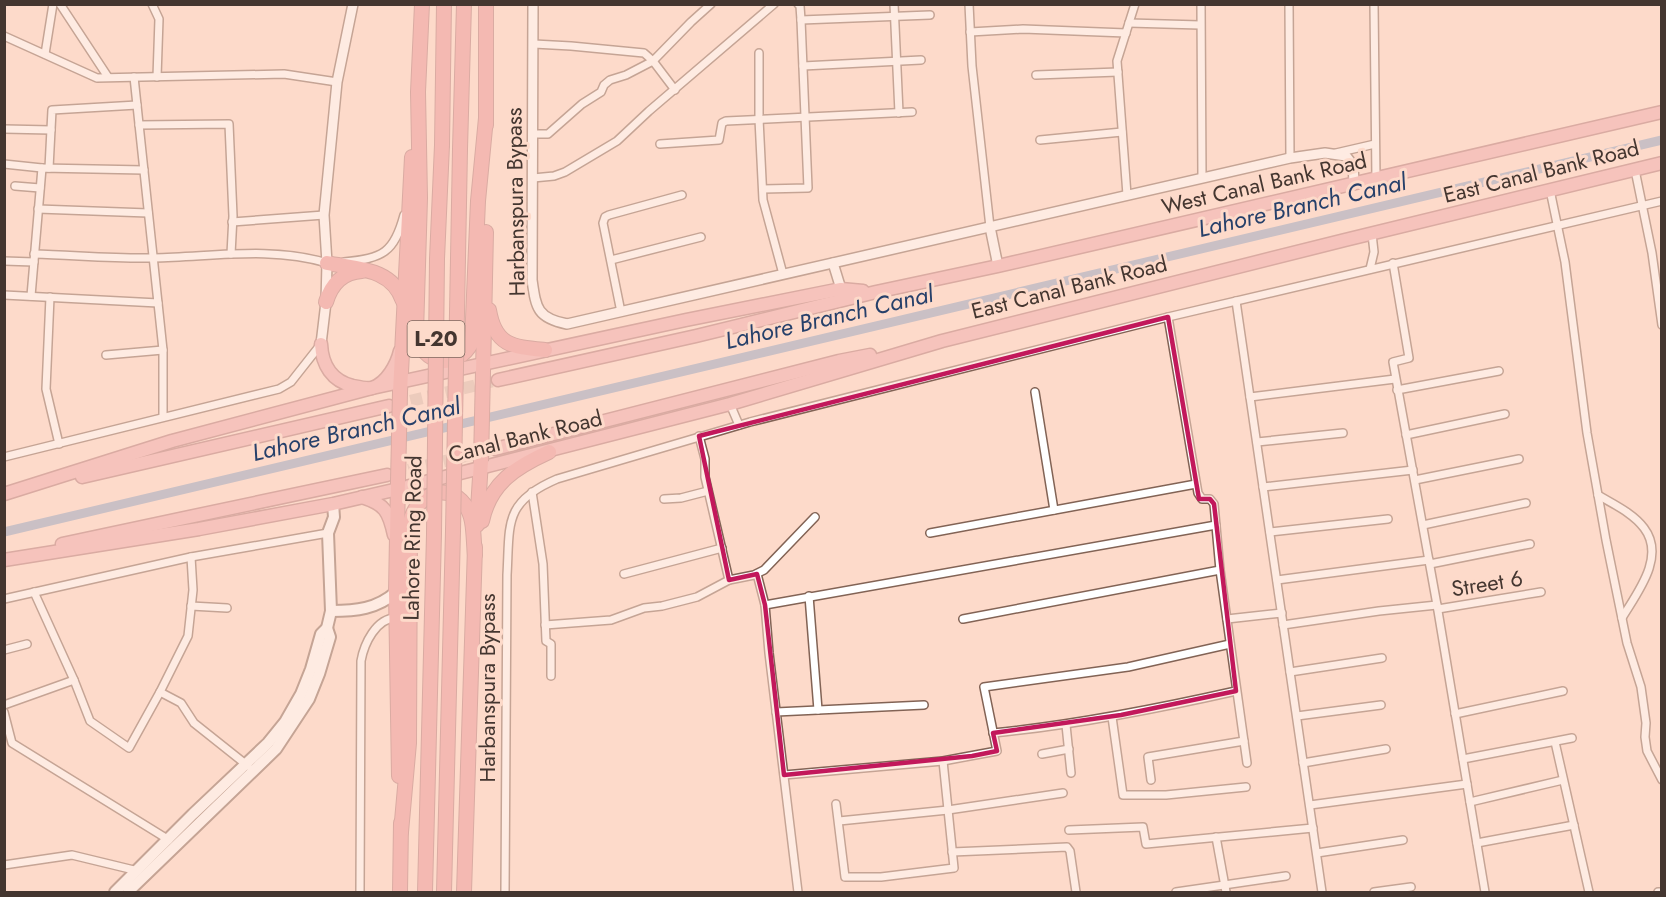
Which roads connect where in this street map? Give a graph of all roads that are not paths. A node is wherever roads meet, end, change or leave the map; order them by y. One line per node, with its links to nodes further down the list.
1 (53, 4): 29 (street)
2 (60, 4): 36 (street)
3 (152, 4): 38 (street)
4 (353, 4): 39 (street)
5 (422, 4): 41 (highway)
6 (444, 4): 257 (highway, Lahore Ring Road / L-20, bridge)
7 (464, 4): 258 (highway, Lahore Ring Road / L-20, bridge)
8 (486, 4): 47 (highway)
9 (533, 4): 27 (street, Harbanspura Bypass)
10 (711, 4): 31 (street)
11 (798, 4): 21 (street)
12 (894, 4): 20 (street)
13 (969, 4): 24 (street)
14 (1134, 4): 22 (street)
15 (1201, 4): 23 (street)
16 (1289, 4): 58 (street)
17 (1374, 4): 56 (street)
18 (769, 6): 40 (street)
19 (930, 15): 20 (street)
20 (894, 17): 21 (street); 32 (street)
21 (801, 20): 33 (street)
22 (1129, 23): 23 (street); 25 (street)
23 (1200, 25): 65 (street)
24 (970, 32): 25 (street); 82 (street)
25 (1126, 33): 34 (street)
26 (4, 36): 29 (street)
27 (534, 44): 31 (street); 53 (street, Harbanspura Bypass)
28 (759, 53): 48 (street)
29 (45, 54): 36 (street)
30 (921, 60): 32 (street)
31 (653, 61): 40 (street); 53 (street)
32 (896, 62): 33 (street); 45 (street)
33 (803, 66): 46 (street)
34 (1118, 72): 35 (street); 52 (street)
35 (1036, 75)
36 (108, 77): 37 (street)
37 (134, 77): 38 (street); 42 (street)
38 (157, 77): 39 (street)
39 (337, 82): 79 (street)
40 (675, 90): 64 (street)
41 (418, 92): 47 (highway); 72 (highway)
42 (137, 105): 49 (street); 51 (street)
43 (912, 112): 45 (street)
44 (1662, 112): 66 (highway, West Canal Bank Road)
45 (899, 113): 46 (street)
46 (807, 116): 48 (street); 70 (street)
47 (486, 118): 99 (highway)
48 (759, 119): 55 (street); 70 (street)
49 (139, 125): 62 (street); 80 (street)
50 (4, 129): 51 (street)
51 (51, 130): 61 (street)
52 (1122, 132): 54 (street); 74 (street)
53 (532, 134): 64 (street, Harbanspura Bypass)
54 (1040, 140)
55 (660, 144)
56 (1375, 144): 57 (street); 66 (street)
57 (1334, 153): 58 (street); 67 (street)
58 (1290, 158): 65 (street)
59 (4, 164): 61 (street)
60 (1662, 164): 63 (highway, East Canal Bank Road)
61 (45, 168): 62 (street); 69 (street)
62 (144, 170): 78 (street)
63 (1635, 170): 71 (highway, East Canal Bank Road); 76 (street)
64 (533, 178): 107 (street, Harbanspura Bypass)
65 (1202, 178): 74 (street)
66 (1376, 178): 67 (highway, West Canal Bank Road)
67 (1354, 183): 93 (highway, West Canal Bank Road)
68 (15, 186): 69 (street)
69 (40, 188): 77 (street)
70 (763, 189): 96 (street)
71 (1550, 190): 81 (street); 83 (highway, East Canal Bank Road)
72 (409, 192): 90 (street); 106 (highway)
73 (682, 195): 88 (street)
74 (1127, 195): 82 (street)
75 (1662, 201): 76 (street)
76 (1644, 205): 81 (street); 109 (street)
77 (38, 209): 78 (street); 86 (street)
78 (148, 213): 87 (street)
79 (324, 215): 80 (street); 90 (street)
80 (232, 222): 85 (street)
81 (1559, 226): 92 (street); 148 (street)
82 (990, 227): 91 (street); 93 (street)
83 (1372, 234): 94 (street); 110 (highway, East Canal Bank Road)
84 (701, 237): 88 (street)
85 (231, 254): 87 (street); 90 (street)
86 (34, 258): 87 (street); 89 (street); 101 (street)
87 (153, 258): 105 (street)
88 (611, 260): 107 (street)
89 (4, 261)
90 (327, 263): 95 (highway); 104 (street)
91 (833, 263): 96 (street); 97 (street)
92 (1393, 263): 94 (street); 118 (street)
93 (998, 266): 98 (highway, West Canal Bank Road)
94 (1370, 269): 103 (street)
95 (370, 271): 104 (highway); 106 (highway)
96 (783, 274): 107 (street)
97 (841, 289): 98 (highway); 114 (highway)
98 (876, 292): 119 (highway, West Canal Bank Road)
99 (486, 293): 114 (highway); 116 (highway)
100 (4, 295): 101 (street)
101 (31, 296): 102 (street)
102 (50, 297): 105 (street); 134 (street)
103 (1236, 301): 108 (street); 124 (street)
104 (326, 302): 111 (street)
105 (158, 303): 113 (street)
106 (404, 303): 112 (highway)
107 (621, 312)
108 (1168, 317): 129 (street); 143 (street)
109 (1662, 325)
110 (942, 341): 125 (highway, Canal Bank Road); 135 (highway)
111 (321, 344): 121 (highway); 128 (street)
112 (402, 344): 120 (highway); 121 (highway)
113 (163, 350): 115 (street); 128 (street)
114 (545, 350): 116 (highway)
115 (106, 355)
116 (483, 368): 120 (highway); 139 (highway, bridge)
117 (1499, 371): 122 (street)
118 (1395, 379): 122 (street); 124 (street)
119 (498, 380)
120 (400, 386): 121 (highway); 142 (highway, bridge)
121 (372, 387): 147 (highway)
122 (1397, 390): 131 (street)
123 (1035, 392): 153 (street)
124 (1250, 397): 133 (street)
125 (730, 404): 129 (street); 136 (highway, Canal Bank Road)
126 (389, 406): 147 (highway)
127 (1505, 414): 131 (street)
128 (163, 417): 134 (street)
129 (739, 425): 132 (street)
130 (1342, 434): 133 (street)
131 (1406, 435): 140 (street)
132 (699, 436): 145 (street); 146 (street)
133 (1257, 442): 144 (street)
134 (59, 444): 137 (street)
135 (495, 449)
136 (549, 452): 139 (highway, Canal Bank Road); 164 (highway)
137 (4, 457)
138 (1519, 459): 141 (street)
139 (480, 465): 142 (highway, Canal Bank Road); 164 (highway)
140 (1413, 470): 141 (street); 144 (street)
141 (1415, 480): 157 (street)
142 (394, 482): 149 (highway, Canal Bank Road); 162 (highway); 166 (highway)
143 (1196, 484): 153 (street); 156 (street)
144 (1263, 487): 158 (street)
145 (708, 491): 150 (street); 163 (street)
146 (532, 492): 188 (street); 260 (street, Harbanspura Bypass)
147 (4, 494)
148 (1598, 495): 186 (street); 186 (street)
149 (362, 497): 152 (highway, Canal Bank Road); 162 (highway)
150 (664, 499)
151 (1526, 502): 157 (street)
152 (333, 504): 159 (main road); 166 (highway, Canal Bank Road)
153 (1054, 510): 160 (street)
154 (815, 517): 170 (street)
155 (1388, 519): 158 (street)
156 (1216, 525): 168 (street); 176 (street)
157 (1423, 525): 167 (street)
158 (1270, 532): 172 (street)
159 (328, 533): 165 (street); 182 (main road)
160 (930, 533)
161 (1530, 544): 167 (street)
162 (396, 545): 174 (highway)
163 (722, 548): 169 (street); 171 (street)
164 (475, 555): 240 (highway); 259 (highway)
165 (191, 557): 173 (street); 179 (street)
166 (4, 559)
167 (1429, 562): 172 (street); 180 (street)
168 (1220, 570): 185 (street); 187 (street)
169 (624, 574)
170 (757, 574): 171 (street); 178 (street)
171 (729, 580): 188 (street)
172 (1277, 580): 183 (street)
173 (34, 592): 177 (street); 197 (street)
174 (396, 592): 182 (main road); 184 (highway)
175 (1542, 592): 180 (street, Street 6)
176 (809, 596): 178 (street); 204 (street)
177 (4, 599)
178 (765, 605): 206 (street)
179 (191, 606): 181 (street); 200 (street)
180 (1437, 607): 189 (street, Street 6); 207 (street)
181 (227, 608)
182 (332, 612): 190 (main road)
183 (1282, 613): 187 (street); 189 (street)
184 (396, 618): 240 (highway); 255 (street)
185 (963, 618)
186 (1622, 618): 228 (street)
187 (1227, 620): 192 (street)
188 (545, 625): 196 (street)
189 (1283, 625): 195 (street)
190 (327, 628): 222 (main road); 223 (main road)
191 (27, 645): 193 (street)
192 (1230, 645): 198 (street); 211 (street)
193 (4, 650)
194 (1382, 658): 195 (street)
195 (1290, 672): 208 (street)
196 (550, 676)
197 (74, 680): 200 (street); 201 (street)
198 (1236, 691): 209 (street); 213 (street)
199 (1563, 691): 207 (street)
200 (160, 692): 222 (street)
201 (4, 705)
202 (924, 705): 204 (street)
203 (1381, 705): 208 (street)
204 (818, 710): 206 (street)
205 (4, 712): 243 (street)
206 (776, 712): 225 (street)
207 (1455, 714): 218 (street)
208 (1297, 716): 221 (street)
209 (1112, 717): 210 (street); 230 (street)
210 (1066, 725): 211 (street); 215 (street)
211 (993, 733): 219 (street)
212 (1572, 738): 214 (street)
213 (1244, 741): 220 (street); 226 (street)
214 (1555, 742): 218 (street); 227 (street)
215 (1068, 749): 217 (street); 224 (street)
216 (1386, 749): 221 (street)
217 (1042, 754)
218 (1463, 759): 229 (street)
219 (943, 761): 225 (street); 235 (street)
220 (1247, 763)
221 (1304, 763): 234 (street)
222 (245, 764): 223 (street); 243 (main road)
223 (254, 771): 243 (main road)
224 (1071, 773)
225 (784, 775): 261 (street)
226 (1151, 780)
227 (1563, 780): 232 (street); 237 (street)
228 (1662, 780)
229 (1467, 784): 232 (street); 234 (street)
230 (1246, 787)
231 (1063, 793): 235 (street)
232 (1470, 802): 244 (street)
233 (837, 804): 236 (street)
234 (1310, 805): 238 (street)
235 (948, 810): 236 (street); 245 (street)
236 (838, 821): 245 (street)
237 (1574, 825): 244 (street); 267 (street)
238 (1313, 828): 241 (street); 246 (street)
239 (1069, 830): 241 (street)
240 (401, 832): 256 (highway)
241 (1216, 837): 252 (street)
242 (1403, 840): 246 (street)
243 (173, 842): 248 (main road); 249 (main road)
244 (1477, 843): 266 (street)
245 (952, 852): 262 (street)
246 (1317, 853): 264 (street)
247 (4, 865): 248 (street)
248 (137, 871): 249 (street); 253 (main road)
249 (150, 871): 254 (main road)
250 (1286, 876): 252 (street)
251 (1411, 887): 265 (street)
252 (1226, 889): 263 (street)
253 (115, 892)
254 (128, 892)
255 (360, 892)
256 (400, 892)
257 (425, 892)
258 (444, 892)
259 (464, 892)
260 (505, 892)
261 (798, 892)
262 (1076, 892)
263 (1176, 892)
264 (1322, 892)
265 (1374, 892)
266 (1485, 892)
267 (1589, 892)

